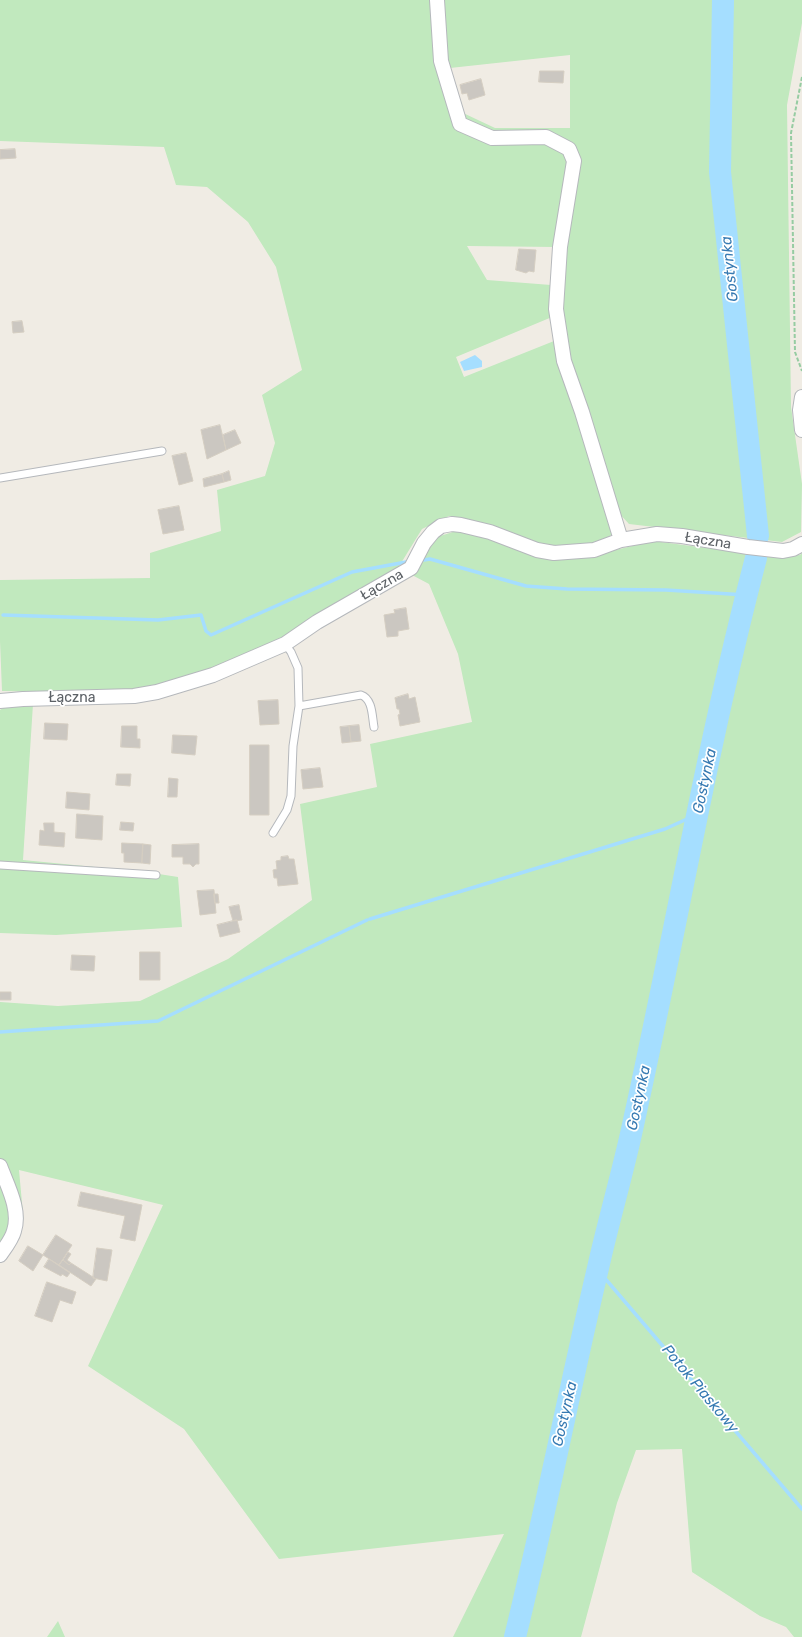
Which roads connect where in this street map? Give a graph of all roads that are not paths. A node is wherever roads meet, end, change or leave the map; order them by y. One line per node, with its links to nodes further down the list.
1 (437, 0): 6 (street)
2 (802, 397): 3 (street)
3 (802, 430)
4 (162, 451): 5 (lane)
5 (0, 478)
6 (621, 540): 7 (street, Łączna); 8 (street, Łączna)
7 (802, 544)
8 (285, 644): 9 (street, Łączna); 10 (lane)
9 (0, 701)
10 (299, 706): 11 (lane); 12 (lane)
11 (374, 727)
12 (273, 833)
13 (0, 865): 14 (lane)
14 (156, 875)
15 (0, 1166): 16 (street)
16 (0, 1255)

